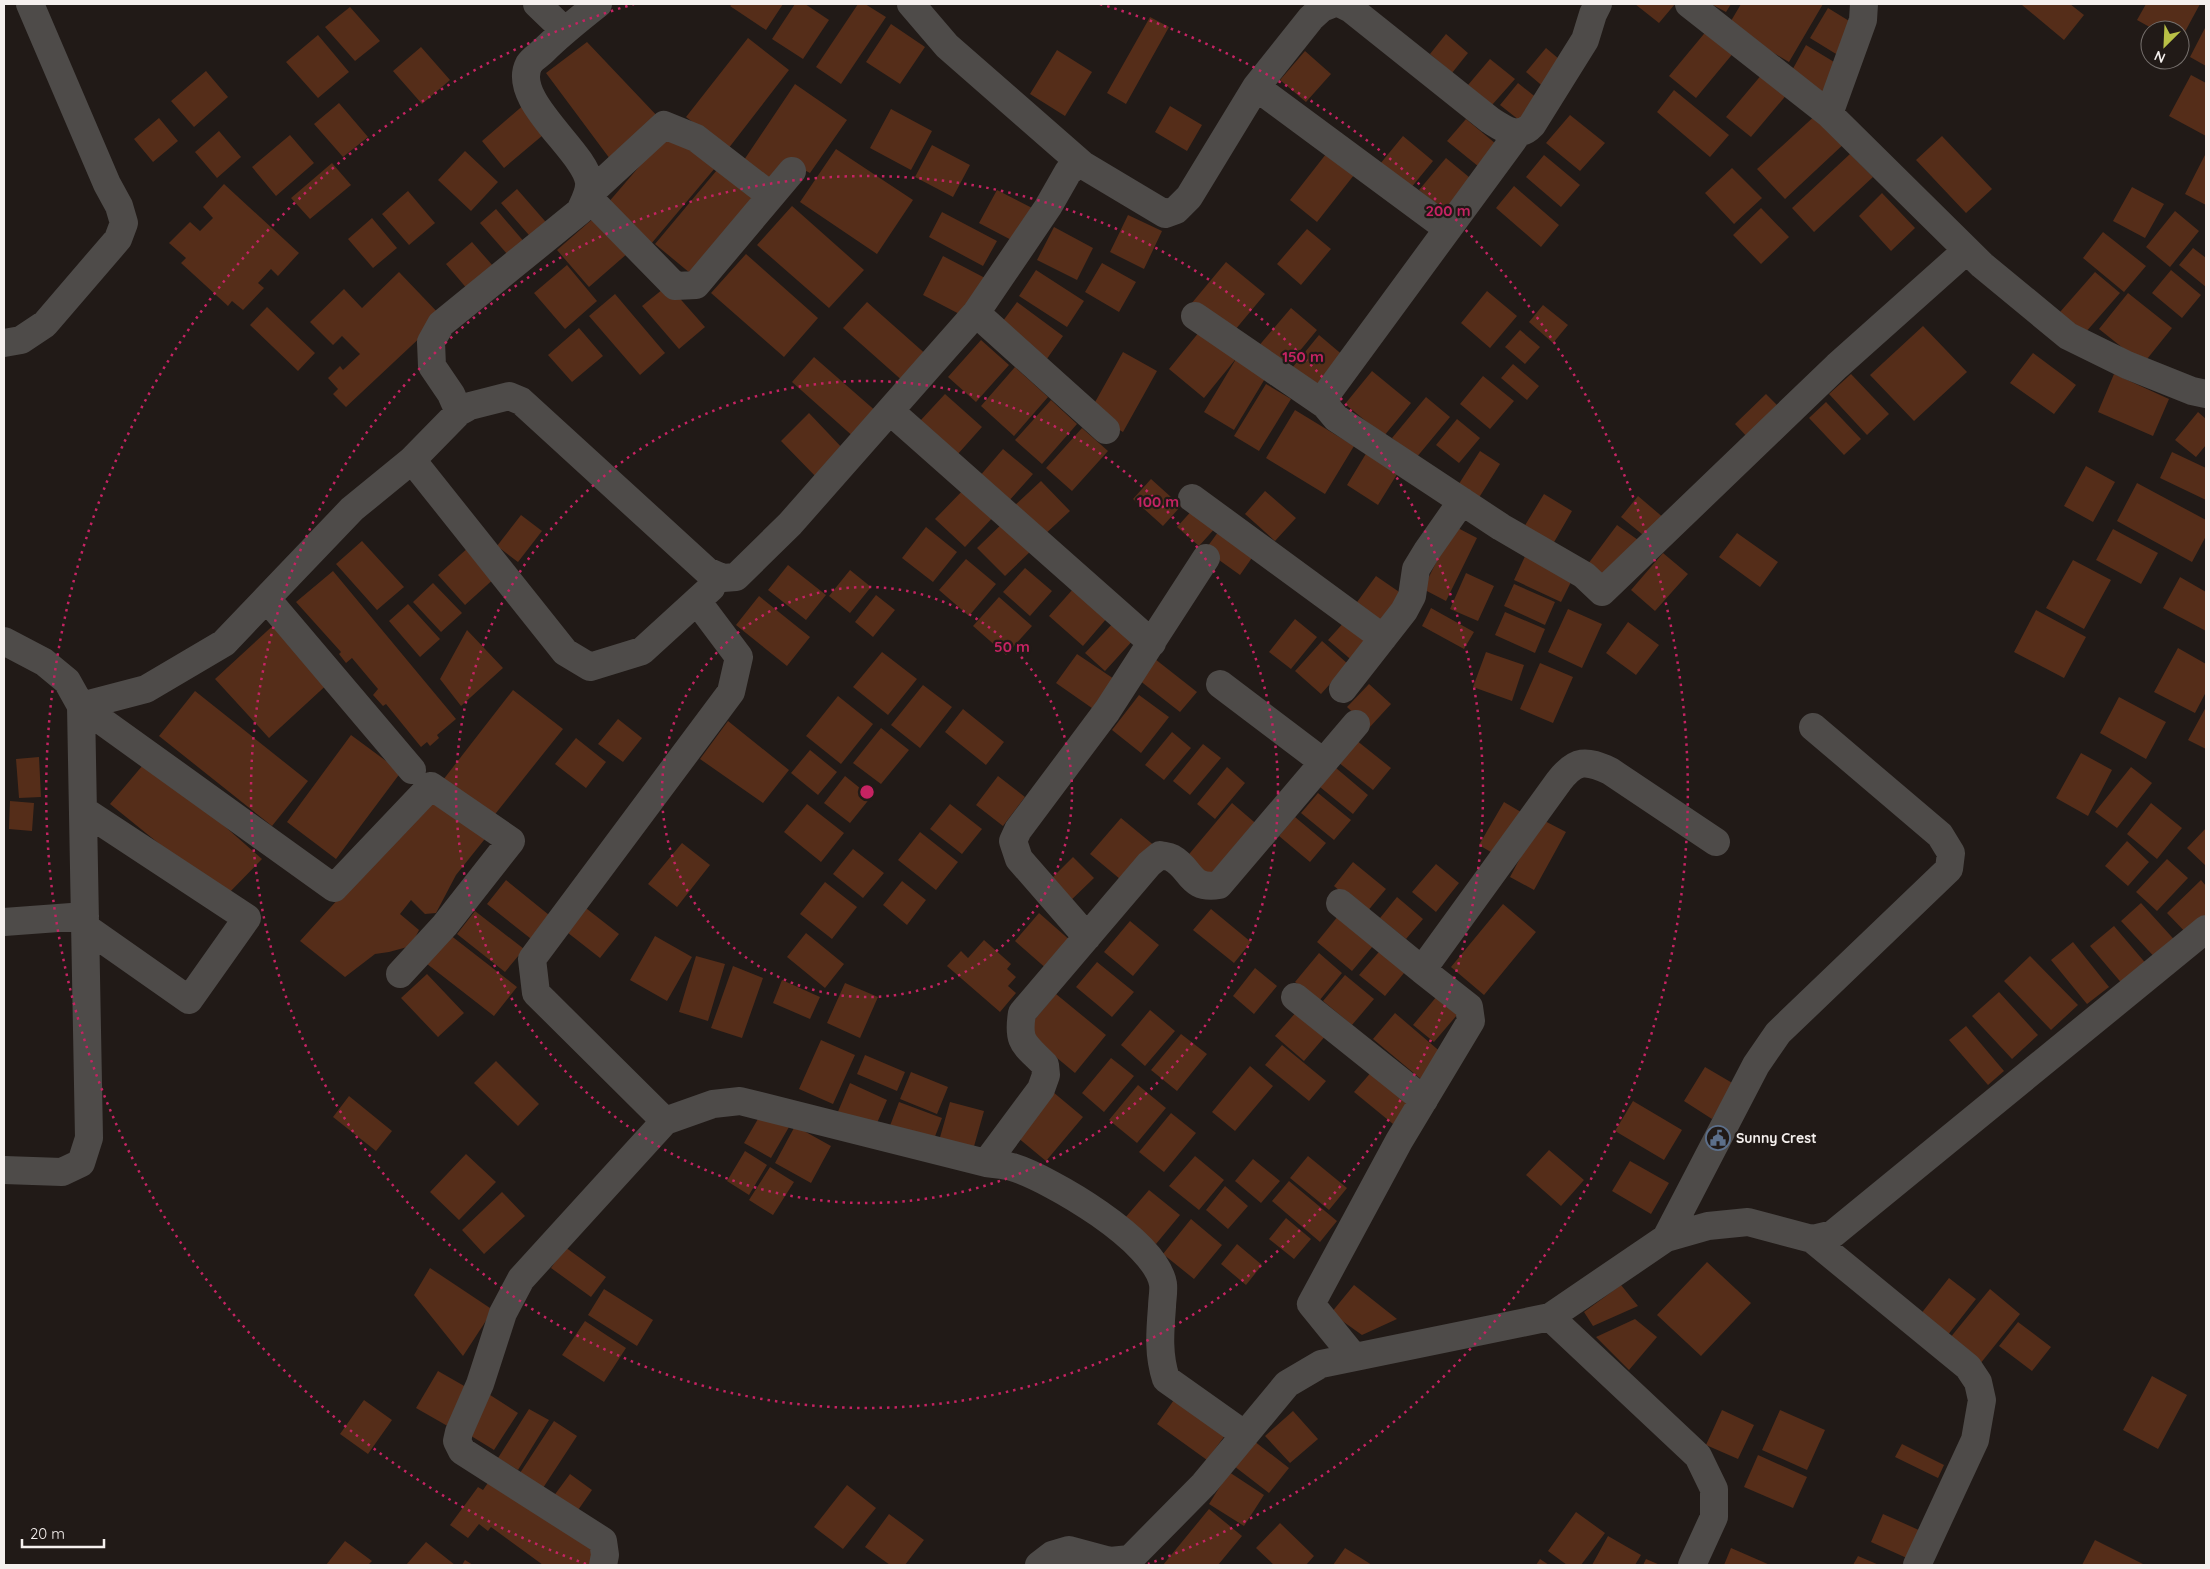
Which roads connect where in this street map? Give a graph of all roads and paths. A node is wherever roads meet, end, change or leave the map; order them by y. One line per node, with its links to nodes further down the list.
1 (30, 4): 22 (street)
2 (537, 4): 10 (street)
3 (598, 4): 10 (street)
4 (911, 4): 14 (street)
5 (1332, 4): 11 (street)
6 (1341, 4): 13 (street)
7 (1598, 4): 13 (street)
8 (1689, 4): 12 (street)
9 (1864, 4): 12 (street)
10 (564, 30): 16 (street)
11 (1256, 87): 14 (street); 18 (street)
12 (1829, 114): 19 (street)
13 (1519, 132): 18 (street)
14 (1084, 165): 20 (street)
15 (792, 170): 17 (street)
16 (587, 196): 17 (street); 17 (street); 26 (street)
17 (771, 196)
18 (1448, 229): 24 (street)
19 (1967, 250): 23 (street); 30 (street)
20 (976, 313): 25 (street); 27 (street)
21 (1195, 316): 24 (street)
22 (4, 344)
23 (2206, 394)
24 (1325, 405): 30 (street)
25 (890, 411): 32 (street); 37 (street)
26 (459, 412): 28 (street); 32 (street)
27 (1106, 430)
28 (412, 460): 33 (street); 34 (street)
29 (1192, 498): 35 (street)
30 (1462, 501): 35 (street)
31 (1206, 558): 37 (street)
32 (723, 578): 34 (street)
33 (267, 599): 40 (street); 44 (street)
34 (697, 601): 56 (street)
35 (1383, 638): 39 (street)
36 (4, 641): 40 (street)
37 (1152, 643): 51 (street)
38 (1220, 684): 43 (street)
39 (1343, 689)
40 (81, 706): 45 (street); 53 (street)
41 (1356, 724): 43 (street)
42 (1813, 727): 59 (street)
43 (1324, 762): 51 (street)
44 (412, 770)
45 (83, 810): 49 (street); 49 (street)
46 (1716, 842): 52 (street)
47 (1340, 903): 52 (street)
48 (4, 922): 49 (street)
49 (85, 922): 58 (street)
50 (2206, 929): 60 (street)
51 (1087, 937): 57 (street)
52 (1422, 970): 55 (street)
53 (400, 974)
54 (1295, 997): 55 (street)
55 (1424, 1100): 62 (street)
56 (665, 1121): 57 (street); 64 (street)
57 (986, 1163): 63 (street)
58 (4, 1170)
59 (1666, 1238): 60 (street); 61 (street)
60 (1812, 1239): 67 (street)
61 (1550, 1317): 62 (street); 66 (street)
62 (1354, 1357): 63 (street)
63 (1245, 1435): 65 (street)
64 (603, 1565)
65 (1039, 1565)
66 (1692, 1565)
67 (1917, 1565)

